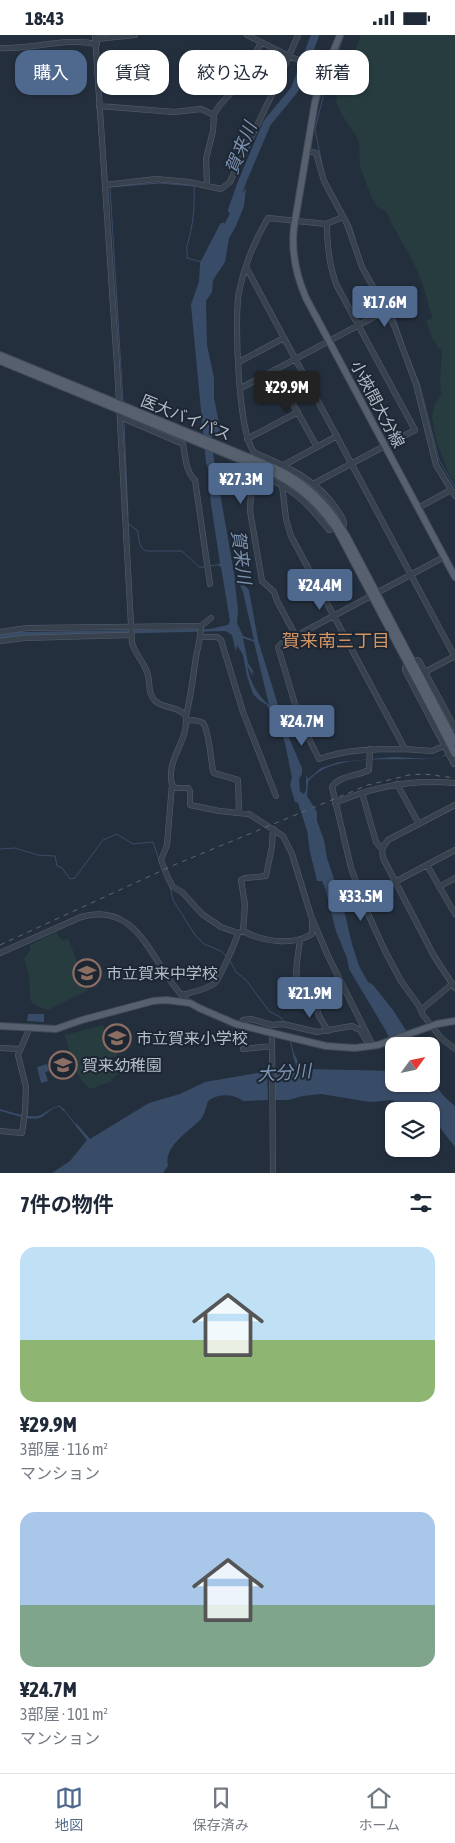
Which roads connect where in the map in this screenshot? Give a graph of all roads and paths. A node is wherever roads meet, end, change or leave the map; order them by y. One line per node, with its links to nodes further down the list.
1 (135, 35): 5 (street)
2 (247, 35): 6 (street)
3 (298, 35): 9 (street)
4 (340, 35): 8 (main road, 小挾間大分線)
5 (96, 40): 7 (street); 12 (street)
6 (261, 43): 9 (street); 13 (street)
7 (0, 48)
8 (333, 50)
9 (290, 56): 10 (street); 16 (street)
10 (297, 59)
11 (316, 95): 14 (main road, 小挾間大分線)
12 (99, 106): 13 (street); 15 (street)
13 (214, 115): 16 (street)
14 (307, 151): 17 (street); 18 (main road, 小挾間大分線)
15 (105, 185): 16 (street); 31 (street)
16 (207, 185)
17 (343, 217): 19 (street); 21 (street)
18 (294, 220): 19 (street); 20 (street); 24 (main road, 小挾間大分線)
19 (327, 224): 22 (street)
20 (246, 267): 23 (street); 28 (street)
21 (387, 311): 22 (street); 41 (street)
22 (358, 326): 24 (street); 35 (street)
23 (284, 337): 26 (street); 28 (street)
24 (329, 341): 26 (street); 35 (main road, 小挾間大分線)
25 (0, 355): 31 (main road, 医大バイパス)
26 (296, 359): 29 (street); 33 (street)
27 (0, 361): 31 (main road, 医大バイパス)
28 (239, 362): 30 (street)
29 (274, 370): 30 (street); 32 (street)
30 (240, 388): 34 (street)
31 (122, 410): 44 (main road); 44 (main road, 医大バイパス); 48 (street); 53 (street)
32 (298, 412): 34 (street); 36 (street)
33 (337, 435): 36 (street); 37 (street)
34 (247, 439): 38 (street)
35 (385, 446): 37 (street); 43 (main road, 小挾間大分線)
36 (317, 447): 38 (street)
37 (352, 464): 39 (street); 46 (street)
38 (284, 465): 39 (street)
39 (313, 484): 44 (street)
40 (282, 485): 44 (street); 50 (street); 56 (street)
41 (451, 490): 42 (street); 43 (street)
42 (455, 497)
43 (418, 508): 45 (main road, 小挾間大分線)
44 (336, 526): 49 (main road, 医大バイパス)
45 (444, 557): 46 (street); 47 (main road, 小挾間大分線)
46 (412, 574): 49 (street); 59 (street)
47 (455, 577)
48 (210, 585)
49 (374, 594): 50 (street); 60 (main road, 医大バイパス)
50 (334, 615): 56 (street); 68 (street)
51 (210, 618): 52 (street)
52 (201, 626): 53 (street); 57 (street)
53 (130, 627): 54 (street); 55 (street)
54 (0, 631)
55 (130, 635): 58 (street); 62 (street)
56 (296, 636): 67 (street)
57 (201, 637): 62 (street); 75 (street)
58 (0, 641)
59 (455, 657): 61 (street)
60 (410, 664): 61 (street); 63 (main road, 医大バイパス); 66 (street)
61 (425, 672): 64 (street)
62 (186, 718): 73 (street); 78 (street)
63 (443, 726): 65 (main road, 医大バイパス, bridge); 69 (main road, 医大バイパス, bridge)
64 (455, 728)
65 (455, 741): 66 (street)
66 (444, 746): 68 (street); 70 (street)
67 (370, 749): 68 (street); 76 (street)
68 (405, 749)
69 (455, 754)
70 (454, 764)
71 (455, 783): 72 (street)
72 (397, 784): 74 (street); 79 (street)
73 (172, 785): 78 (street); 90 (street)
74 (362, 793): 76 (street); 81 (street)
75 (276, 796)
76 (336, 803): 87 (street)
77 (455, 805): 79 (street)
78 (239, 812): 80 (street)
79 (419, 824): 81 (street)
80 (273, 829): 89 (street); 90 (street)
81 (382, 849): 85 (street)
82 (455, 850): 83 (street)
83 (427, 865): 85 (street); 86 (street)
84 (455, 877): 86 (street)
85 (395, 882): 87 (street); 93 (street)
86 (439, 887): 88 (street)
87 (363, 899): 96 (street)
88 (455, 914)
89 (312, 916): 91 (street); 104 (street)
90 (241, 932): 91 (street); 94 (street)
91 (300, 941): 102 (street)
92 (0, 953): 94 (street)
93 (454, 987): 96 (street)
94 (182, 995): 95 (street)
95 (190, 1003): 98 (main road); 100 (main road)
96 (421, 1010): 101 (street)
97 (455, 1021): 101 (main road)
98 (240, 1025): 102 (street); 103 (main road)
99 (0, 1026): 100 (main road)
100 (30, 1027): 107 (street)
101 (428, 1027): 104 (main road); 109 (street)
102 (328, 1031): 104 (street)
103 (272, 1033): 104 (main road); 105 (street)
104 (374, 1044)
105 (272, 1047): 108 (street); 111 (street)
106 (0, 1048): 107 (street)
107 (20, 1049): 110 (street)
108 (243, 1049)
109 (455, 1049)
110 (0, 1131)
111 (272, 1173)

